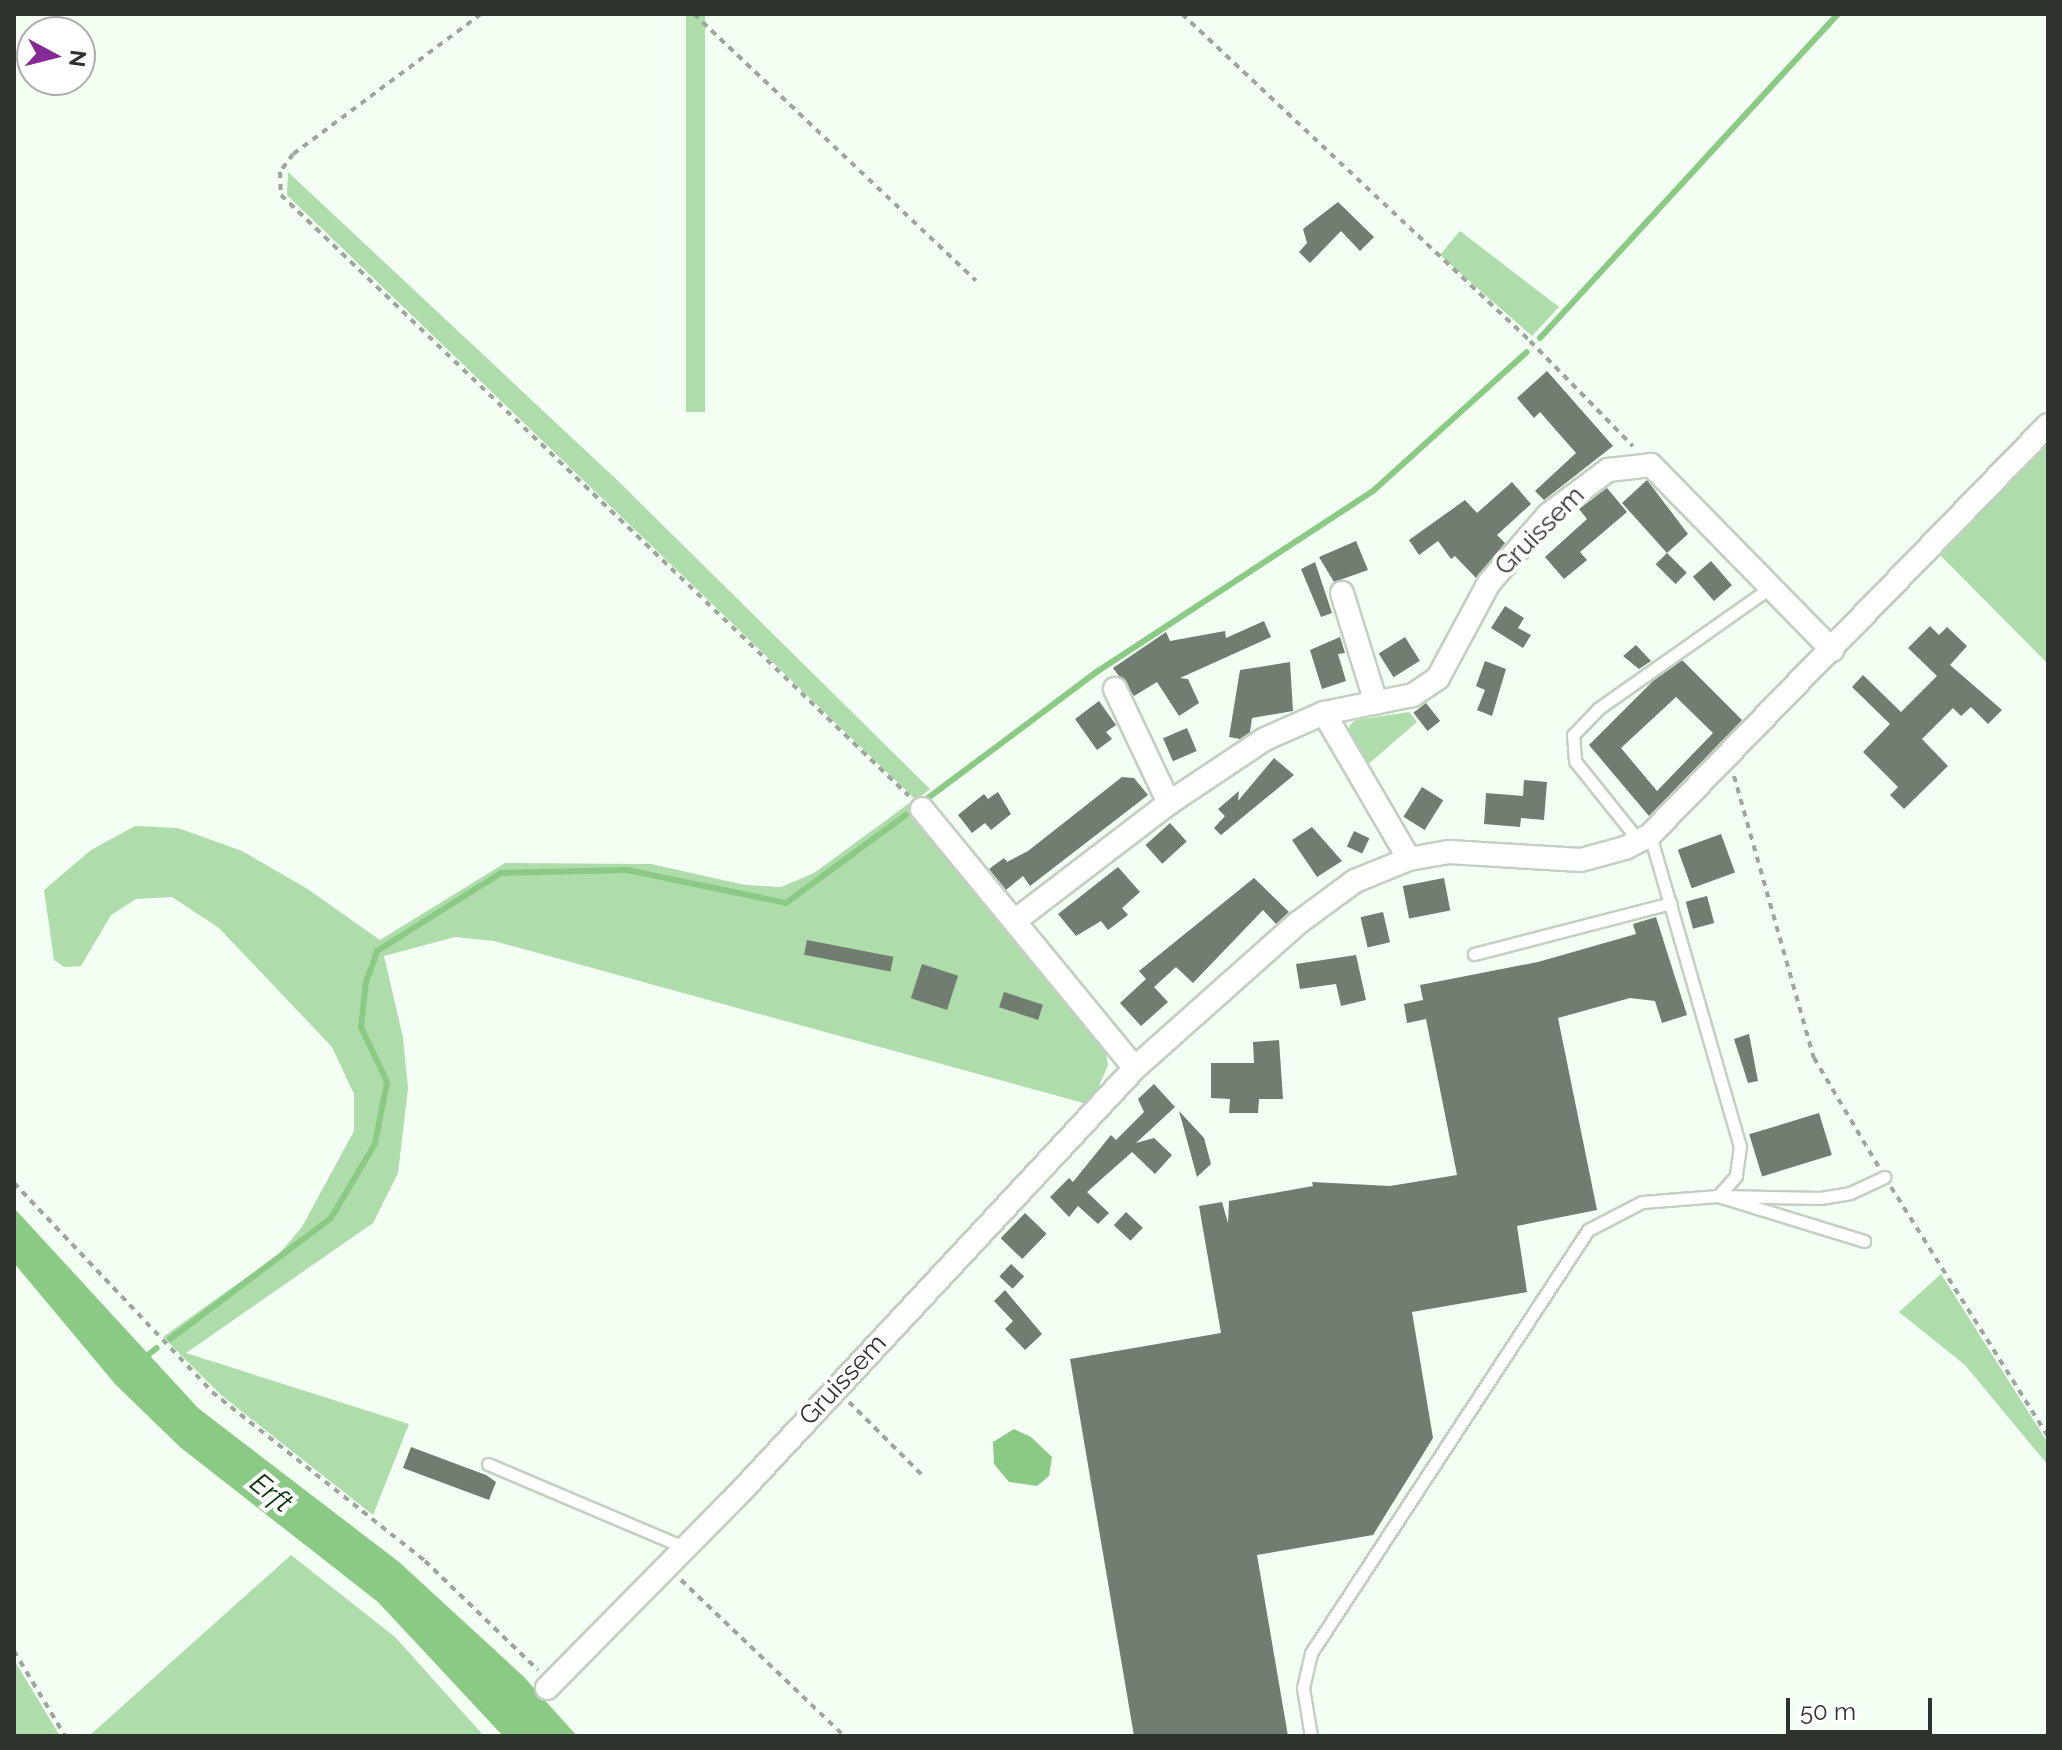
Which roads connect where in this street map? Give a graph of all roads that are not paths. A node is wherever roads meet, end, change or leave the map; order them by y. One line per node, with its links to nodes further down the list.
1 (2048, 425): 4 (street, Gruissem)
2 (1771, 586): 4 (street); 6 (street, Gruissem); 10 (lane)
3 (1342, 593): 6 (street)
4 (1832, 650): 10 (street, Gruissem)
5 (1115, 689): 8 (street)
6 (1376, 703): 7 (street, Gruissem)
7 (1324, 713): 8 (street, Gruissem); 11 (street)
8 (1169, 803): 13 (street, Gruissem)
9 (922, 809): 13 (street)
10 (1644, 838): 11 (street, Gruissem); 12 (lane)
11 (1409, 859): 15 (street, Gruissem)
12 (1671, 903): 14 (lane); 17 (lane)
13 (1016, 920): 15 (street)
14 (1474, 954)
15 (1135, 1068): 20 (street, Gruissem)
16 (1884, 1177): 17 (lane)
17 (1718, 1196): 18 (lane); 22 (lane)
18 (1864, 1241)
19 (488, 1464): 20 (lane)
20 (684, 1547): 21 (street, Gruissem)
21 (550, 1684)
22 (1311, 1736)

